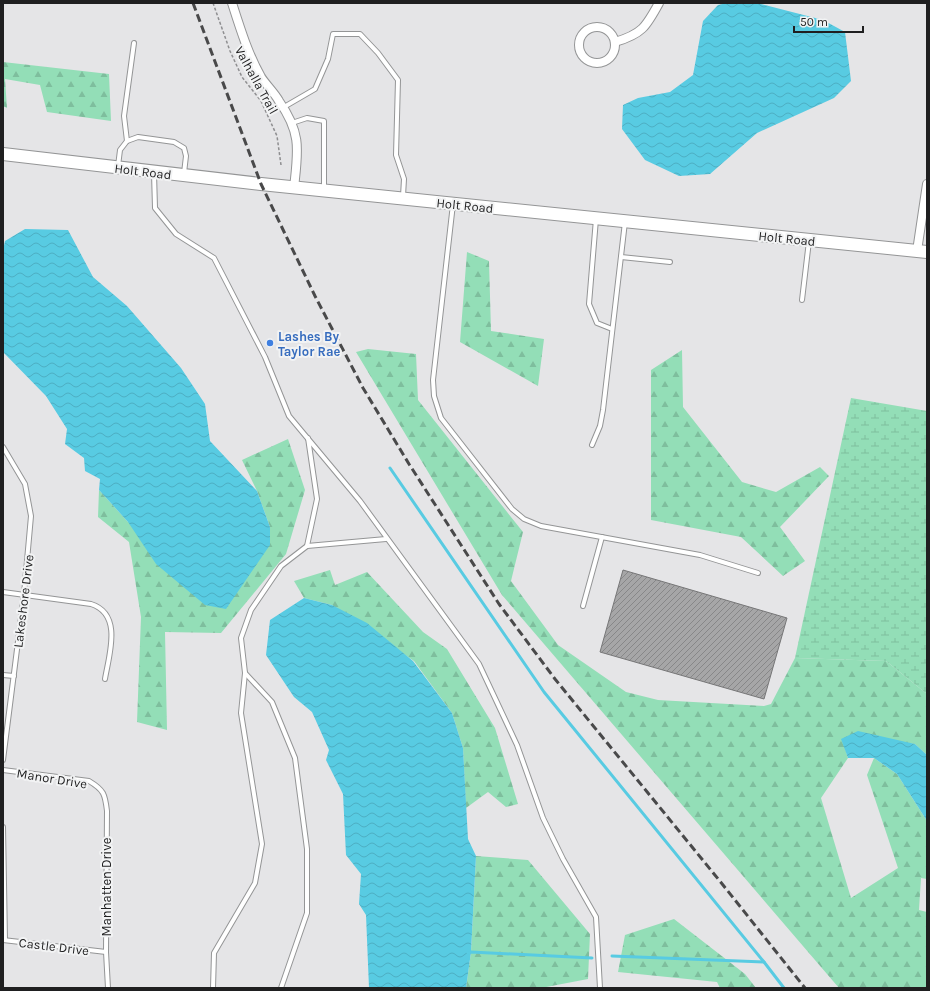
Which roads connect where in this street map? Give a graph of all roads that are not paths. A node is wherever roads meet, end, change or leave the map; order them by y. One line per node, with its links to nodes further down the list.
1 (232, 3): 5 (street)
2 (659, 3): 3 (street)
3 (615, 42): 3 (street)
4 (134, 43): 7 (lane)
5 (284, 107): 6 (street); 15 (lane)
6 (292, 123): 13 (street); 14 (lane)
7 (128, 141): 9 (lane); 11 (lane)
8 (3, 154): 9 (main road, Holt Road)
9 (118, 168): 10 (main road, Holt Road)
10 (154, 172): 11 (main road, Holt Road); 25 (lane)
11 (184, 176): 13 (main road, Holt Road)
12 (927, 184): 20 (street)
13 (294, 188): 14 (main road, Holt Road)
14 (324, 190): 15 (main road, Holt Road)
15 (403, 199): 16 (main road, Holt Road)
16 (453, 204): 17 (main road, Holt Road); 28 (lane)
17 (596, 218): 18 (main road, Holt Road); 24 (lane)
18 (625, 221): 19 (main road, Holt Road); 21 (lane)
19 (809, 240): 20 (main road, Holt Road); 23 (lane)
20 (922, 252)
21 (621, 257): 22 (lane); 24 (lane)
22 (670, 262)
23 (802, 300)
24 (612, 329): 26 (lane)
25 (308, 437): 29 (lane); 30 (lane)
26 (592, 445)
27 (3, 447): 33 (lane, Lakeshore Drive)
28 (602, 537): 31 (lane); 34 (lane)
29 (386, 539): 30 (lane); 48 (lane)
30 (307, 546): 35 (lane)
31 (758, 573)
32 (3, 592): 33 (lane)
33 (24, 594): 37 (lane, Lakeshore Drive); 38 (lane)
34 (583, 606)
35 (245, 673): 46 (lane); 47 (lane)
36 (3, 675): 37 (lane)
37 (14, 676): 39 (lane, Lakeshore Drive)
38 (105, 679)
39 (3, 760)
40 (3, 770): 41 (lane, Manor Drive)
41 (100, 788): 44 (lane, Manhatten Drive)
42 (3, 827): 43 (lane)
43 (4, 940): 44 (lane, Castle Drive)
44 (106, 952): 45 (lane, Manhatten Drive)
45 (108, 988)
46 (213, 988)
47 (281, 988)
48 (600, 988)

